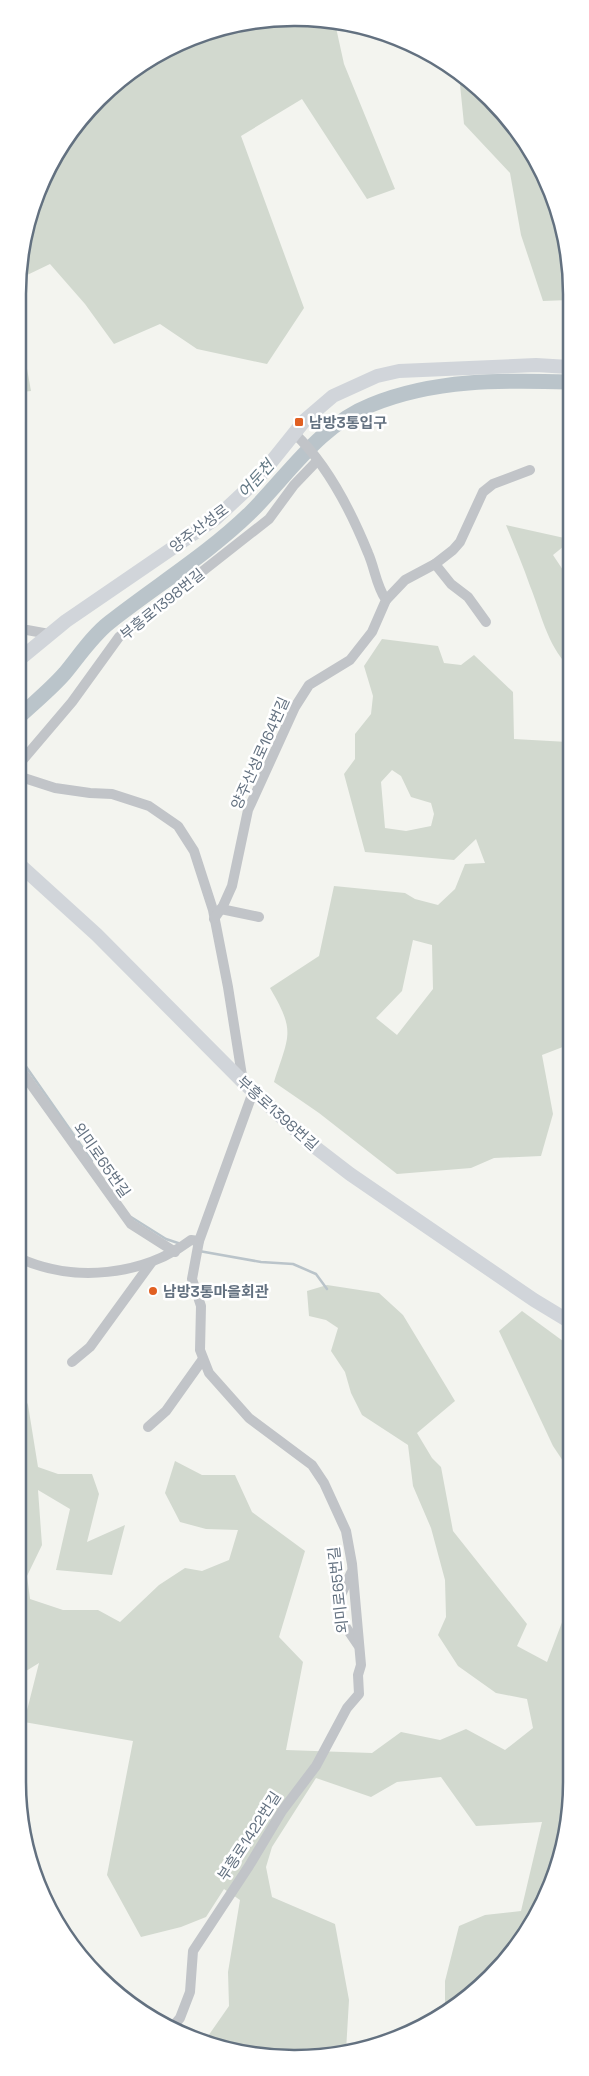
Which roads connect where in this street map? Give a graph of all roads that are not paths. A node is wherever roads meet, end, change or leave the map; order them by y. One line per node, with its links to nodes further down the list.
1 (563, 366): 2 (street, 양주산성로)
2 (298, 436): 3 (street); 9 (street, 양주산성로)
3 (318, 460): 6 (street); 11 (street, 부흥로1398번길)
4 (530, 470): 5 (street, 양주산성로164번길)
5 (435, 564): 6 (street, 양주산성로164번길); 7 (street)
6 (386, 600): 14 (street, 양주산성로164번길)
7 (486, 622)
8 (26, 630): 9 (street)
9 (49, 634): 10 (street, 양주산성로)
10 (26, 654)
11 (26, 756)
12 (26, 779): 14 (street)
13 (26, 870): 17 (street, 부흥로1398번길)
14 (216, 913): 15 (street); 17 (street)
15 (259, 917)
16 (26, 1077): 18 (street, 외미로65번길)
17 (248, 1087): 19 (street, 외미로65번길); 22 (street, 부흥로1398번길)
18 (181, 1247): 19 (street); 21 (street)
19 (198, 1248): 23 (street, 외미로65번길)
20 (26, 1261): 21 (street)
21 (150, 1263): 24 (street)
22 (563, 1318)
23 (203, 1359): 25 (street); 26 (street, 외미로65번길)
24 (72, 1362)
25 (148, 1427)
26 (352, 1572): 27 (street, 외미로65번길); 27 (street)
27 (358, 1645): 28 (street, 외미로65번길)
28 (361, 1665): 29 (street, 부흥로1422번길)
29 (177, 2022)

